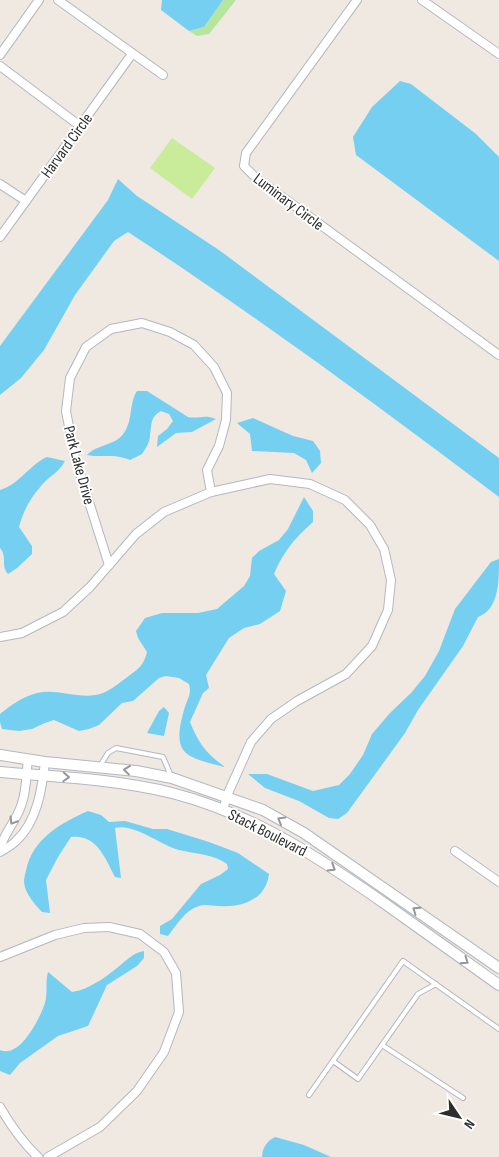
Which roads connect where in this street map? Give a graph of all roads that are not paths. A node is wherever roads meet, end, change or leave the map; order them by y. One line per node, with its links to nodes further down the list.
1 (39, 0): 7 (street)
2 (58, 0): 5 (street)
3 (357, 0): 14 (street, Luminary Circle)
4 (422, 0): 6 (street)
5 (132, 54): 9 (street); 10 (street, Harvard Circle)
6 (499, 54)
7 (0, 55)
8 (0, 66): 10 (street)
9 (163, 75)
10 (80, 126): 12 (street, Harvard Circle)
11 (0, 184): 12 (street)
12 (26, 201): 13 (street, Harvard Circle)
13 (0, 237)
14 (499, 355)
15 (211, 492): 16 (street); 16 (street, Park Lake Drive); 26 (street)
16 (109, 565): 17 (street)
17 (0, 637)
18 (0, 755): 19 (street, Stack Boulevard)
19 (28, 759): 20 (street, Stack Boulevard); 23 (street)
20 (45, 762): 21 (street, Stack Boulevard); 24 (street)
21 (100, 767): 25 (street, Stack Boulevard, one-way to 21); 25 (lane)
22 (0, 772): 23 (street, Stack Boulevard)
23 (26, 774): 24 (street, Stack Boulevard); 28 (street, one-way to 28)
24 (44, 776): 27 (street, Stack Boulevard, one-way to 27); 30 (street)
25 (172, 778): 26 (street, Stack Boulevard)
26 (227, 796): 27 (street); 33 (street, Stack Boulevard, one-way to 26)
27 (223, 809): 35 (street, Stack Boulevard, one-way to 35)
28 (0, 848)
29 (455, 851): 31 (street)
30 (0, 852)
31 (499, 881)
32 (0, 957): 43 (street)
33 (499, 968)
34 (436, 984): 36 (lane); 37 (lane); 38 (lane)
35 (499, 985)
36 (499, 1029)
37 (382, 1045): 38 (lane); 40 (lane)
38 (333, 1061): 39 (lane)
39 (309, 1095)
40 (463, 1098)
41 (0, 1107): 42 (street)
42 (38, 1157)
43 (48, 1157)

